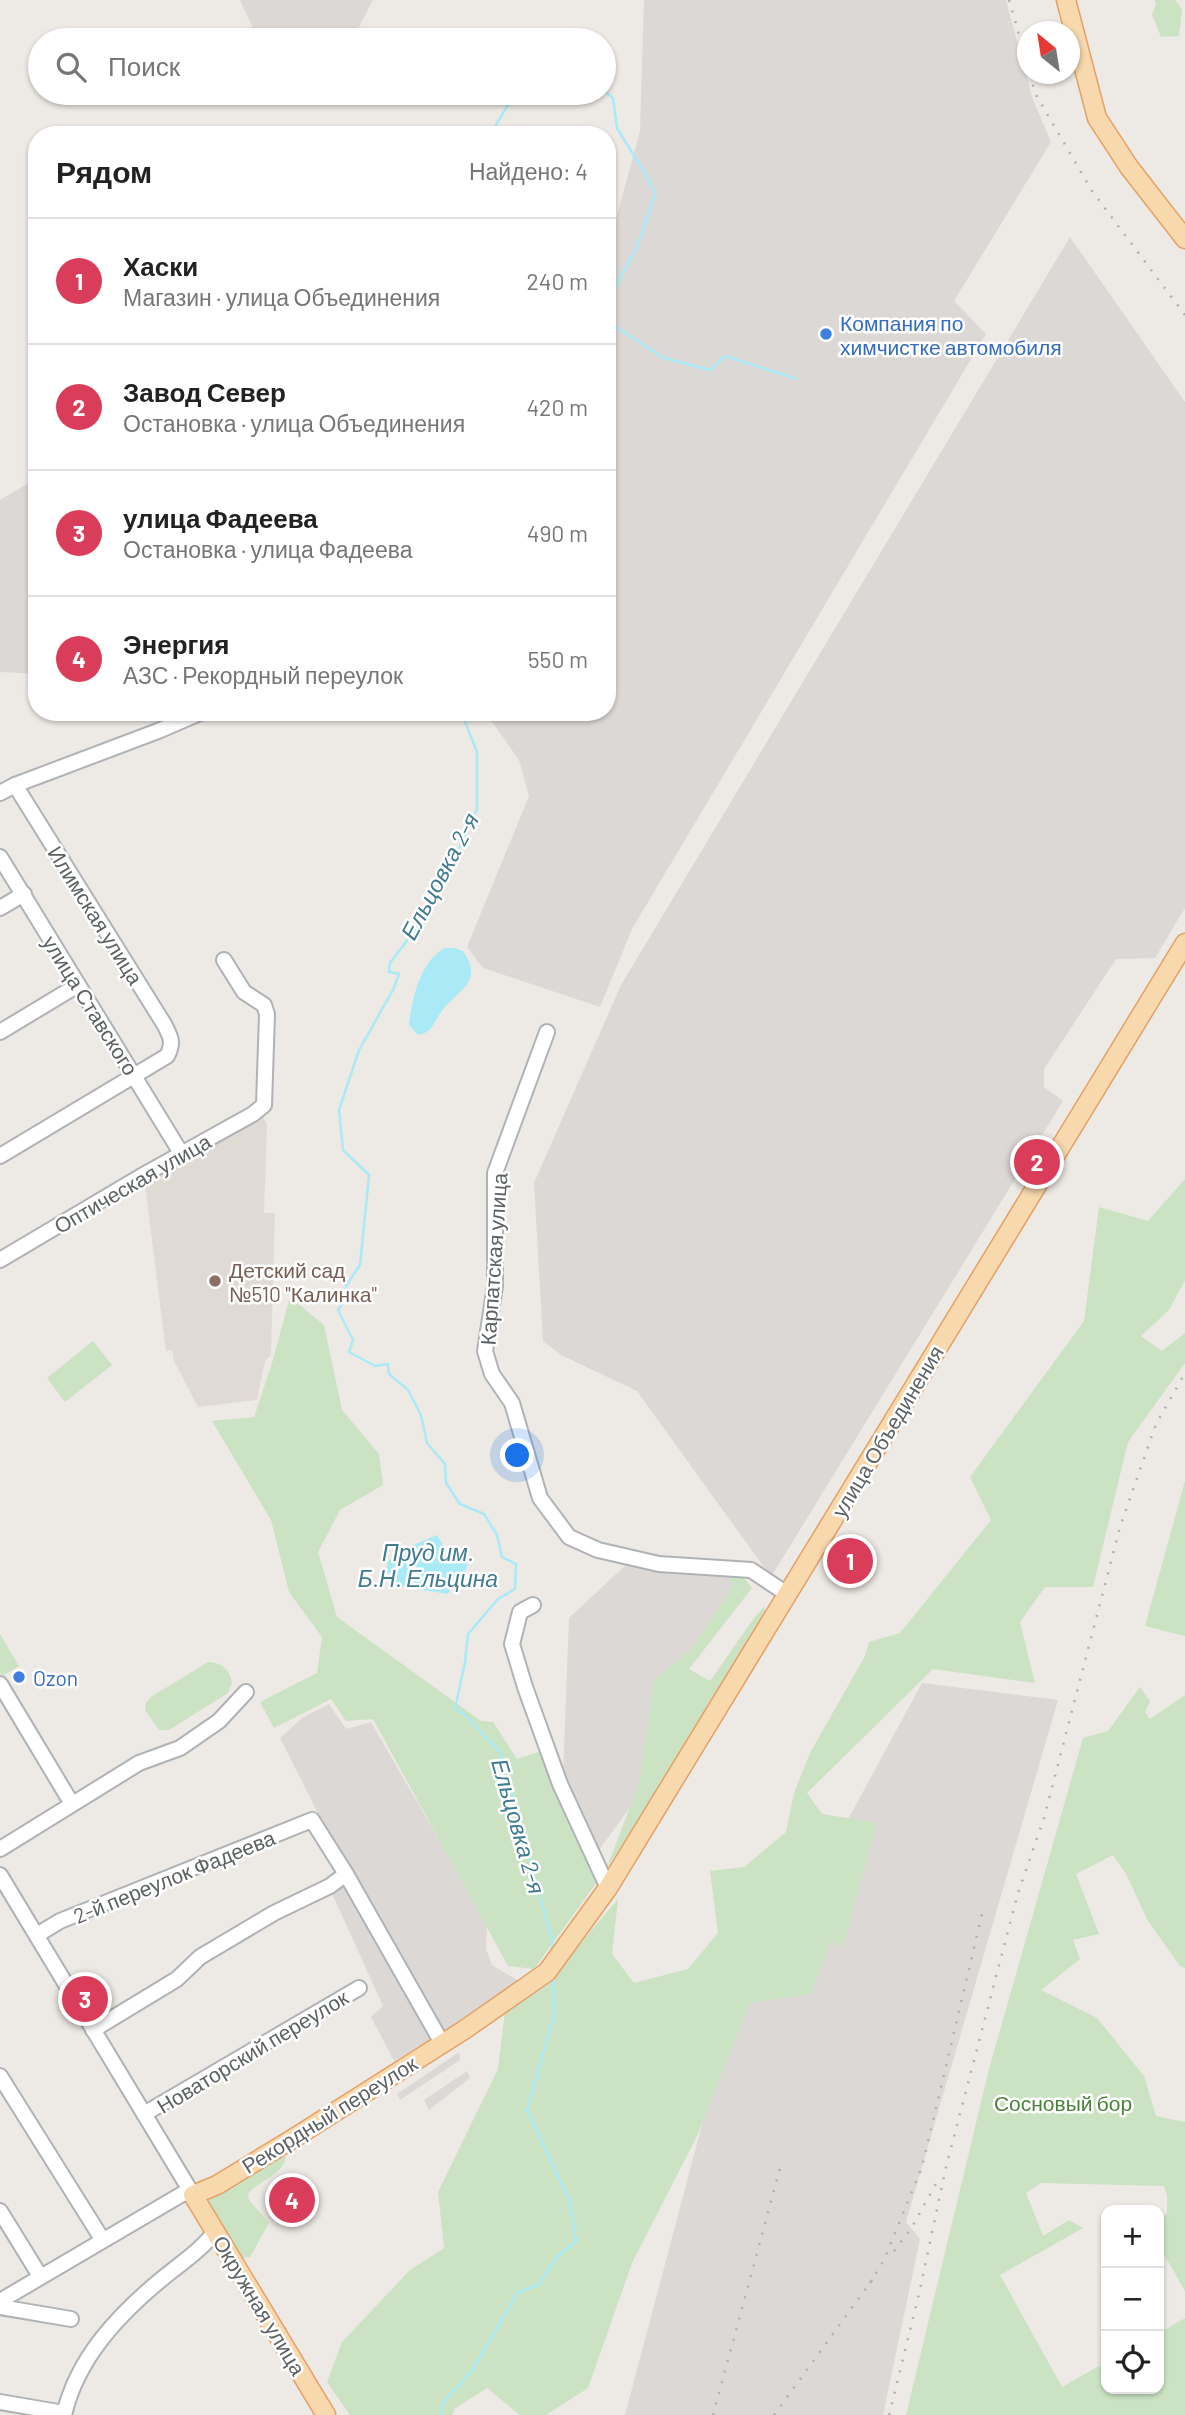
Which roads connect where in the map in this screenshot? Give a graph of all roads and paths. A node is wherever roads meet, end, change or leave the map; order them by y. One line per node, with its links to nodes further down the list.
1 (1066, 0): 2 (main road)
2 (1185, 239)
3 (181, 721): 4 (street)
4 (15, 785): 5 (street); 15 (street, Илимская улица)
5 (0, 793)
6 (0, 857): 7 (street, улица Ставского)
7 (23, 894): 8 (street); 12 (street, улица Ставского)
8 (0, 908)
9 (1185, 943): 11 (main road, улица Объединения)
10 (224, 960): 16 (street, Оптическая улица)
11 (1179, 967): 19 (main road, улица Объединения)
12 (78, 985): 13 (street); 15 (street, улица Ставского)
13 (0, 1032)
14 (547, 1032): 19 (street, Карпатская улица)
15 (135, 1075): 16 (street, улица Ставского); 17 (street)
16 (181, 1153): 18 (street, Оптическая улица)
17 (0, 1156)
18 (0, 1260)
19 (787, 1594): 27 (main road, улица Объединения)
20 (533, 1605): 27 (street)
21 (0, 1684): 23 (street)
22 (246, 1692): 23 (street)
23 (72, 1804): 24 (street)
24 (0, 1849)
25 (346, 1874): 28 (street, 2-й переулок Фадеева); 30 (street); 32 (street)
26 (0, 1875): 28 (street)
27 (608, 1888): 31 (main road, улица Объединения)
28 (37, 1935): 30 (street)
29 (359, 1988): 34 (street, Новаторский переулок)
30 (93, 2030): 34 (street)
31 (464, 2030): 32 (main road, Рекордный переулок)
32 (442, 2043): 35 (main road, Рекордный переулок)
33 (0, 2076): 38 (street)
34 (144, 2114): 35 (street)
35 (193, 2195): 37 (main road, Окружная улица); 38 (street)
36 (0, 2211): 39 (street)
37 (215, 2231): 44 (street); 45 (main road, Окружная улица)
38 (102, 2239): 39 (street)
39 (40, 2276): 40 (street)
40 (0, 2301)
41 (0, 2307): 42 (street)
42 (71, 2319)
43 (0, 2402): 44 (street)
44 (64, 2414)
45 (327, 2415)

